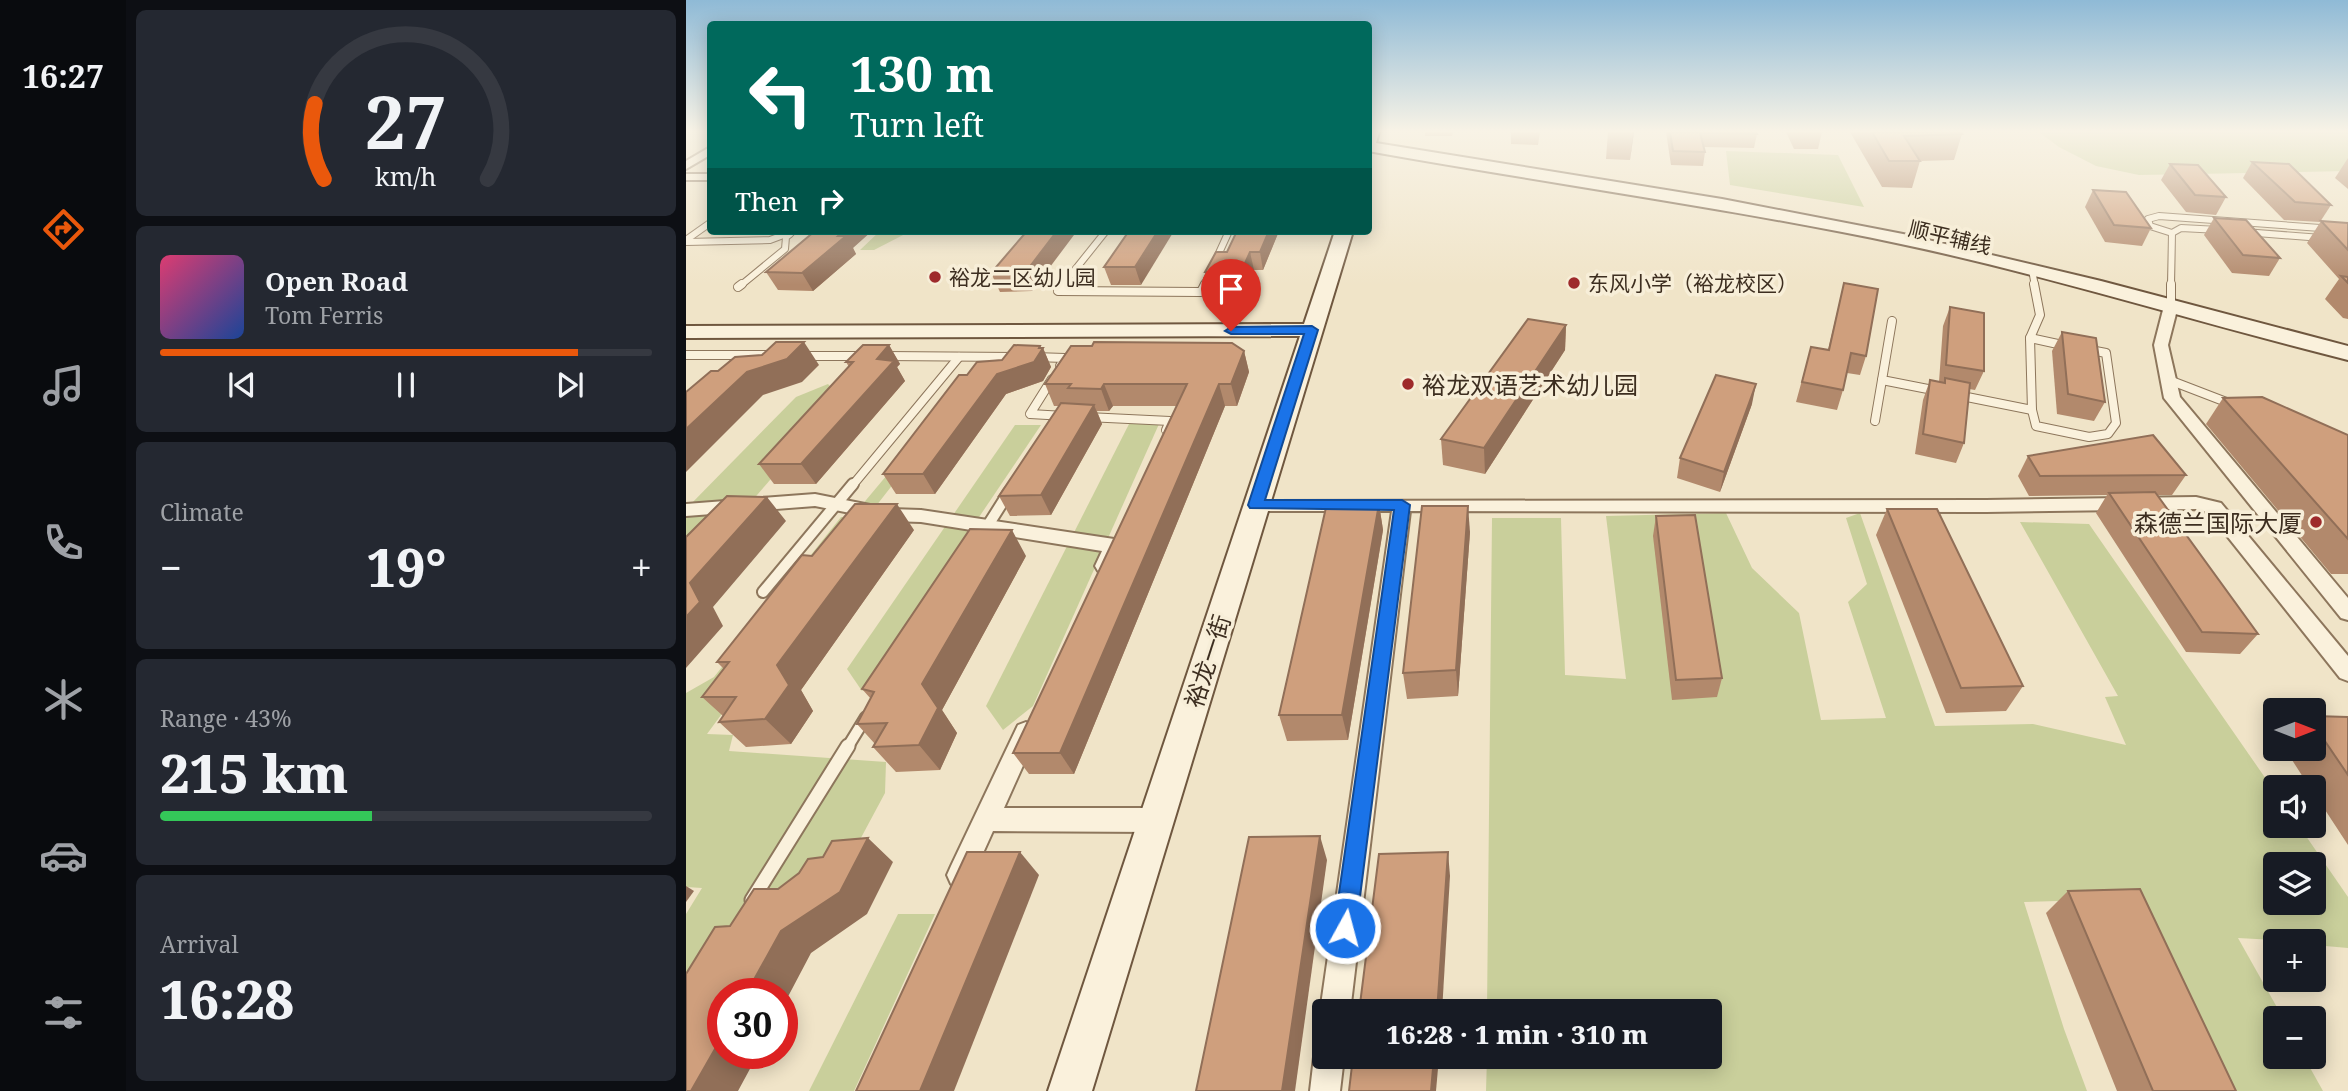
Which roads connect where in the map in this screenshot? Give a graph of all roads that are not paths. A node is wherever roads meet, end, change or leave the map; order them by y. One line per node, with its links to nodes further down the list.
1 (1537, 183): 13 (main road, 顺平辅线)
2 (1586, 183): 13 (main road, 顺平辅线)
3 (707, 225): 12 (lane)
4 (2348, 230): 5 (lane)
5 (2172, 233): 11 (lane); 15 (lane)
6 (783, 235): 12 (lane)
7 (788, 235): 14 (lane)
8 (1103, 235): 9 (lane)
9 (1227, 235)
10 (1343, 235): 17 (main road, 裕龙一街)
11 (2348, 240)
12 (686, 241)
13 (2033, 274): 15 (main road, 顺平辅线); 19 (lane)
14 (738, 287)
15 (2170, 312): 20 (main road, 顺平辅线); 27 (main road, 顺平辅线); 29 (street)
16 (1892, 321): 28 (lane)
17 (1312, 330): 18 (main road); 38 (main road, 裕龙一街)
18 (686, 332)
19 (2030, 338): 30 (lane); 30 (lane)
20 (2348, 353)
21 (686, 355): 22 (lane)
22 (737, 355): 23 (lane); 26 (lane)
23 (779, 356)
24 (793, 356): 25 (lane)
25 (959, 357): 34 (lane); 37 (lane)
26 (727, 364)
27 (2348, 372)
28 (1882, 380): 30 (lane); 33 (lane)
29 (2169, 380): 31 (lane); 44 (street)
30 (2032, 410)
31 (2246, 410)
32 (1083, 416): 35 (lane)
33 (1875, 421)
34 (1051, 426)
35 (1164, 434)
36 (1015, 482): 41 (lane)
37 (836, 504): 40 (street); 41 (street); 43 (lane)
38 (1256, 505): 39 (street); 49 (main road, 裕龙一街)
39 (1402, 505): 45 (street); 52 (street)
40 (686, 510)
41 (983, 533): 42 (street)
42 (1097, 582)
43 (763, 592)
44 (2348, 612)
45 (2348, 672)
46 (875, 703): 51 (lane)
47 (1034, 715): 48 (street)
48 (986, 819): 49 (street); 50 (street)
49 (1156, 820): 54 (main road, 裕龙一街)
50 (953, 893)
51 (748, 905)
52 (1337, 999)
53 (1328, 1069): 55 (street)
54 (1070, 1091)
55 (1325, 1091)

